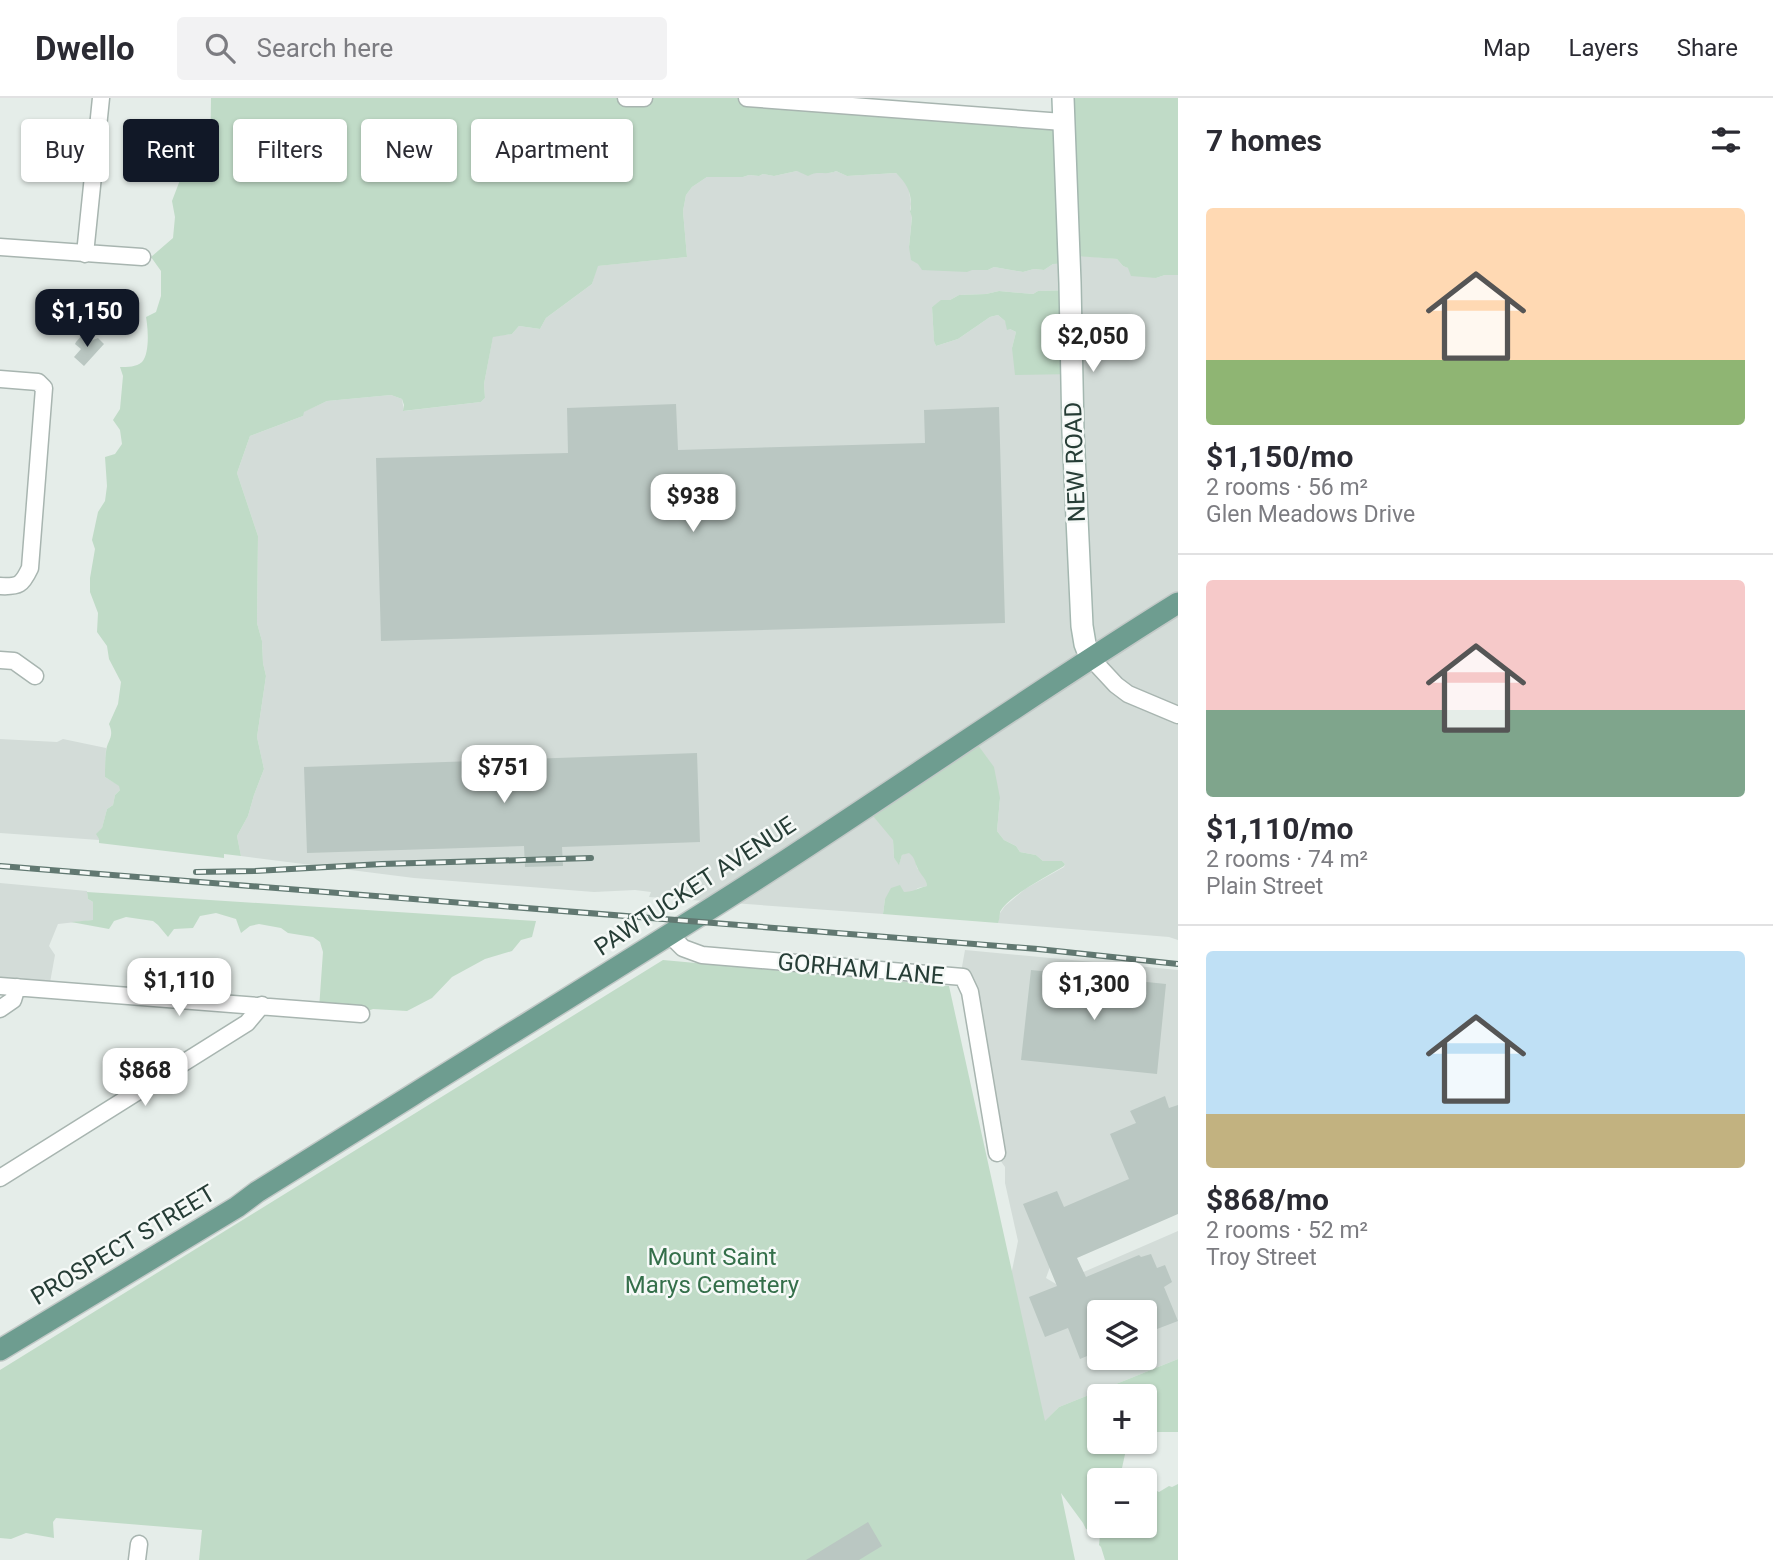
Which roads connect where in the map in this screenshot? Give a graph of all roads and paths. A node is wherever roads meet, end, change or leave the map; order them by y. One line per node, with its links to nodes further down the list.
1 (101, 98): 8 (street)
2 (626, 98): 3 (street)
3 (644, 98)
4 (747, 98): 6 (street)
5 (1063, 98): 6 (street, NEW ROAD)
6 (1063, 122): 13 (street, NEW ROAD)
7 (0, 247): 8 (street)
8 (85, 254): 9 (street)
9 (142, 257)
10 (0, 379): 11 (street)
11 (0, 586)
12 (1178, 603): 13 (main road, PAWTUCKET AVENUE)
13 (1090, 657): 16 (street); 17 (main road, PAWTUCKET AVENUE)
14 (0, 660): 15 (street)
15 (35, 676)
16 (1178, 715)
17 (670, 935): 23 (street, GORHAM LANE); 25 (main road, PAWTUCKET AVENUE)
18 (0, 986): 19 (street)
19 (17, 987): 20 (street); 21 (street)
20 (262, 1005): 22 (street); 24 (street)
21 (0, 1009)
22 (361, 1014)
23 (997, 1153)
24 (0, 1178)
25 (237, 1207): 26 (main road, PROSPECT STREET)
26 (0, 1350)

